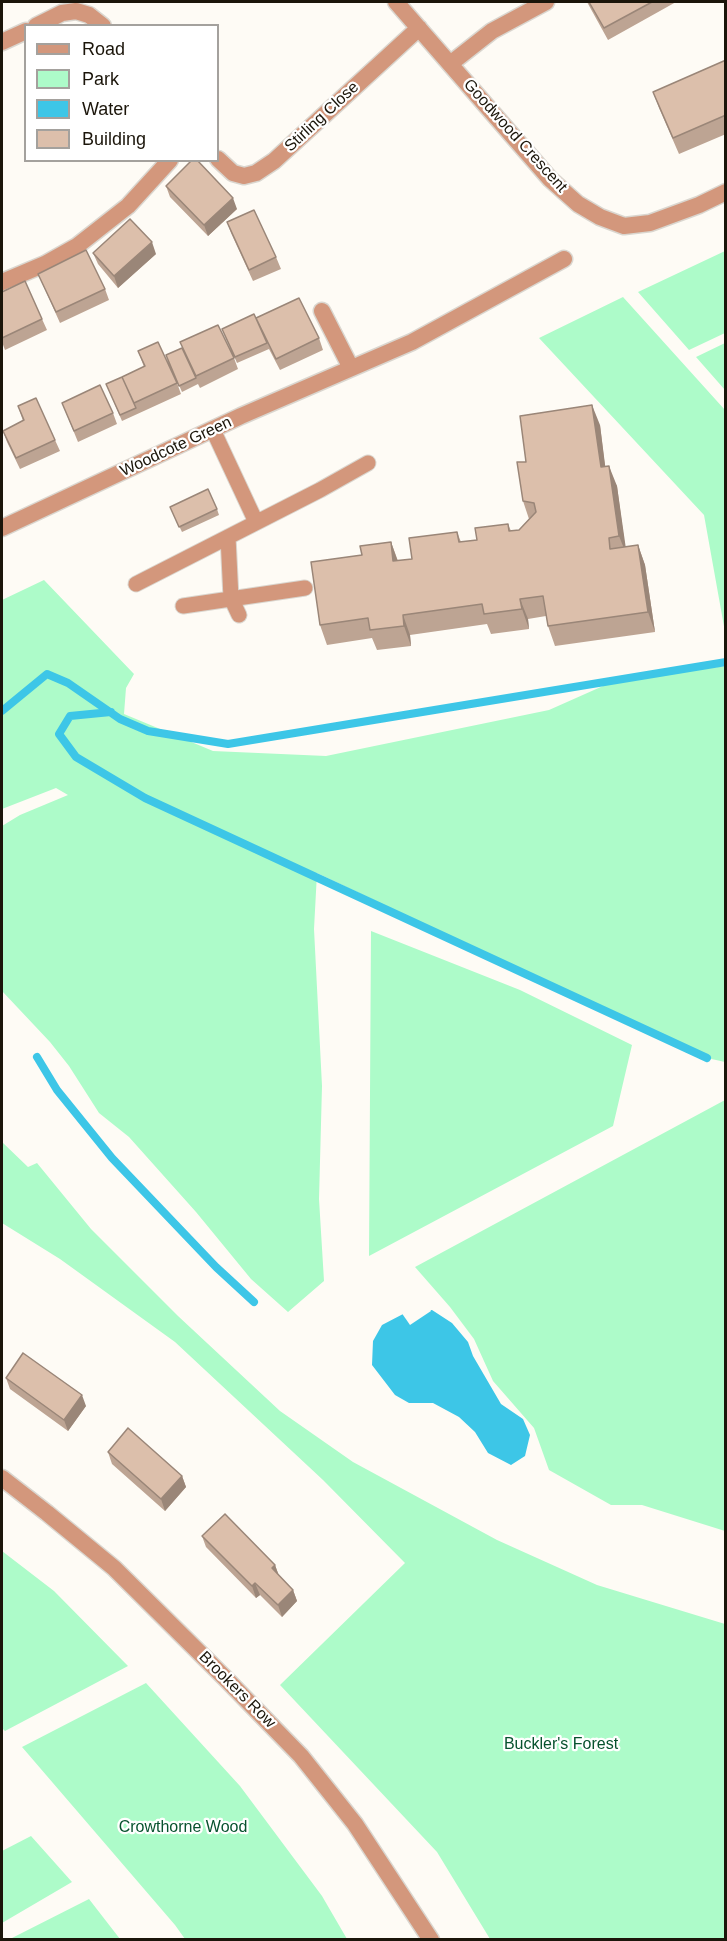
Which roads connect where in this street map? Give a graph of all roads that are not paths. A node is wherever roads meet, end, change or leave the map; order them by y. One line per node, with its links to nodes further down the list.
1 (396, 2): 5 (street, Goodwood Crescent)
2 (546, 2): 8 (street)
3 (40, 24): 4 (street)
4 (100, 24)
5 (419, 28): 8 (street, Goodwood Crescent); 9 (street, Stirling Close)
6 (24, 32): 7 (street)
7 (2, 42)
8 (450, 64): 11 (street, Goodwood Crescent)
9 (219, 160)
10 (168, 162): 13 (street)
11 (726, 192)
12 (564, 259): 15 (street, Woodcote Green)
13 (2, 282)
14 (322, 311): 15 (street)
15 (351, 368): 16 (street, Woodcote Green)
16 (213, 430): 18 (lane); 19 (street, Woodcote Green)
17 (368, 463): 18 (lane)
18 (256, 522): 20 (lane)
19 (2, 528)
20 (228, 537): 21 (lane); 23 (lane)
21 (136, 584)
22 (305, 588): 23 (lane)
23 (231, 598): 24 (lane); 25 (lane)
24 (183, 606)
25 (239, 615)
26 (2, 1478): 27 (street, Brookers Row)
27 (432, 1940)

